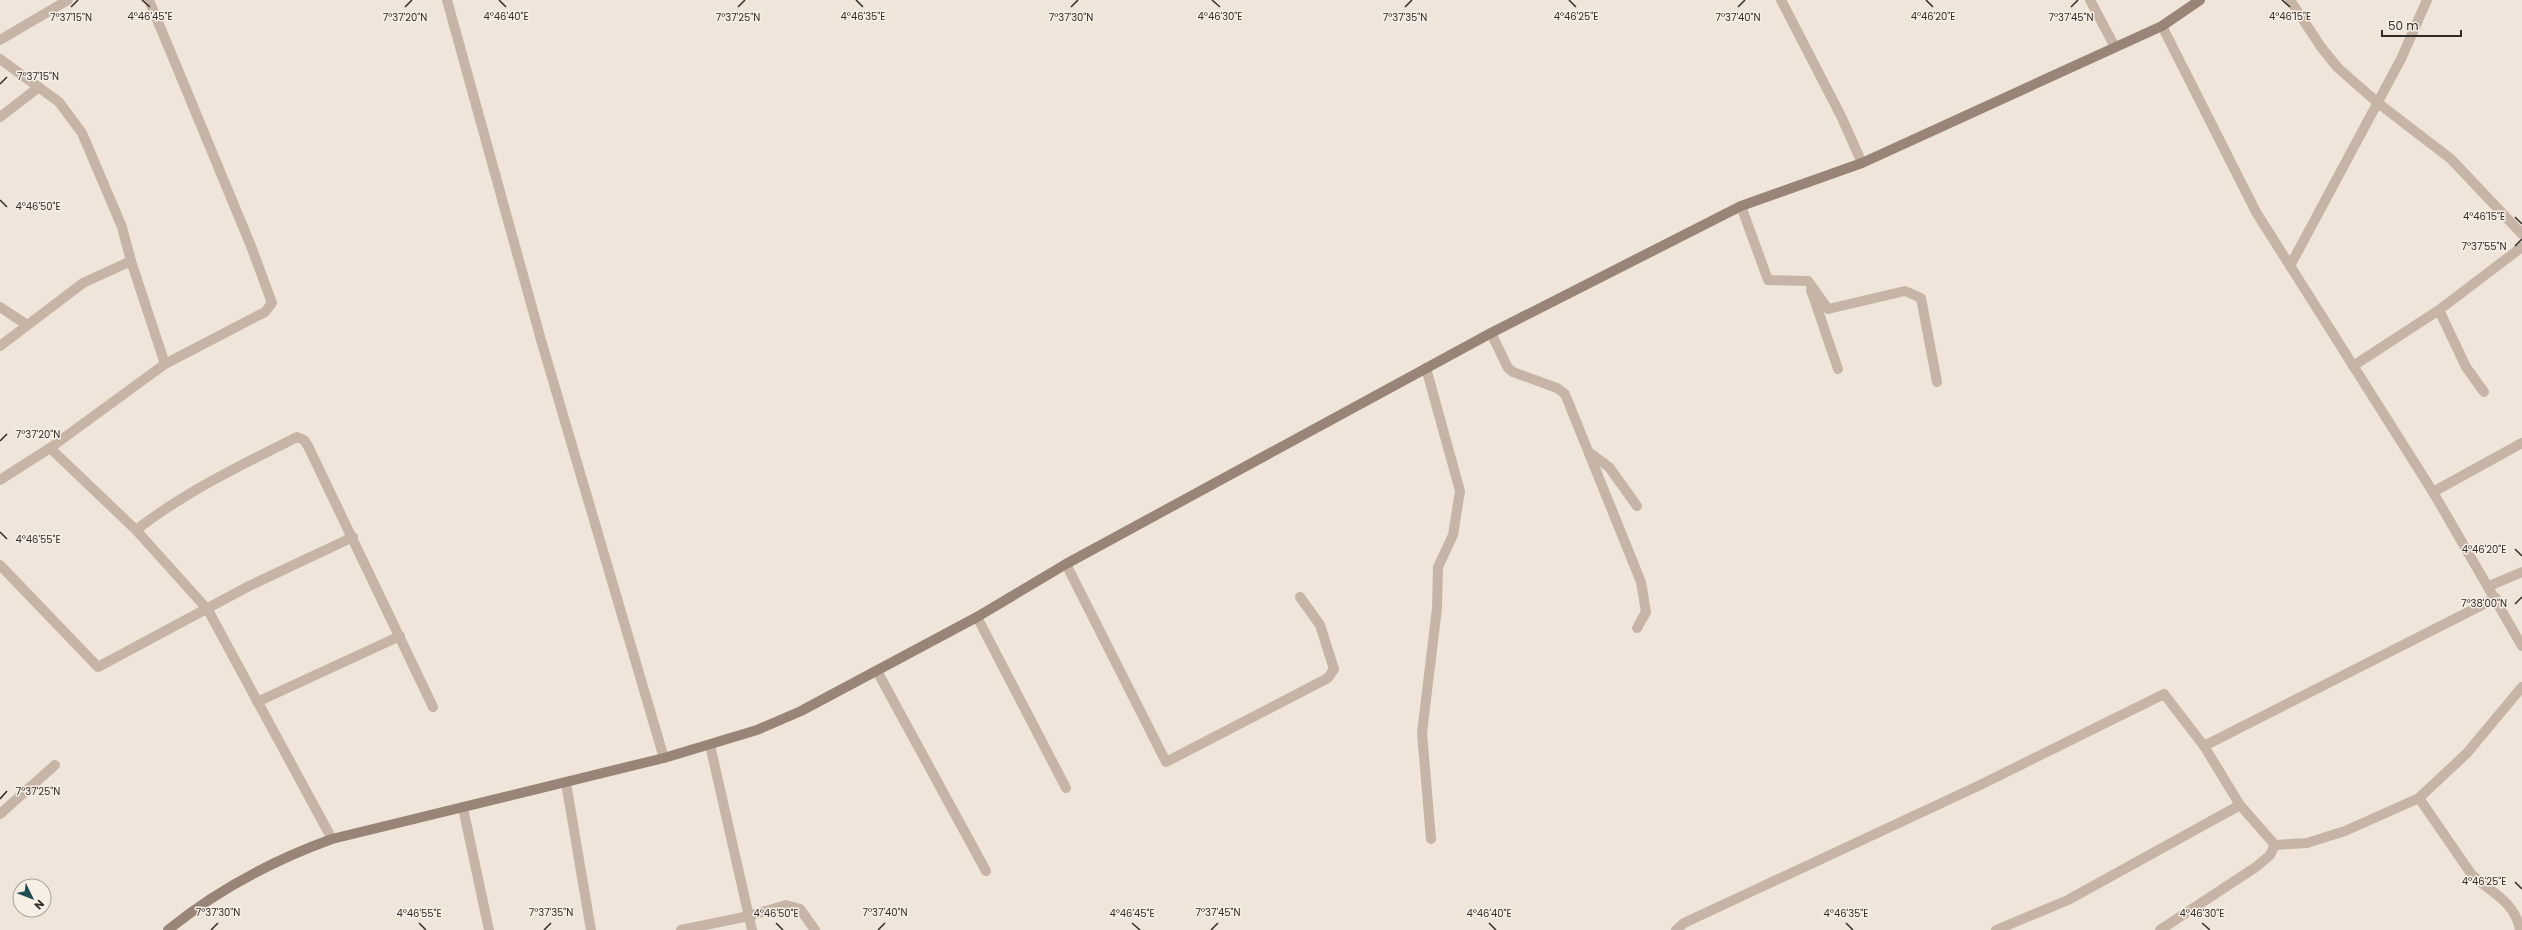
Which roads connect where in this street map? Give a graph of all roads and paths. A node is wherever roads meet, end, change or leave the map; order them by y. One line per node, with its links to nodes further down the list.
1 (68, 0): 10 (street)
2 (149, 0): 28 (street)
3 (447, 0): 59 (street)
4 (1781, 0): 16 (street)
5 (2090, 0): 11 (street)
6 (2200, 0): 9 (main road)
7 (2290, 0): 14 (street)
8 (2427, 0): 14 (street)
9 (2162, 26): 11 (main road); 21 (street)
10 (0, 40)
11 (2115, 47): 16 (main road)
12 (0, 58): 13 (street)
13 (39, 88): 15 (street); 20 (street)
14 (2378, 103): 18 (street); 21 (street)
15 (0, 117)
16 (1862, 164): 17 (main road)
17 (1741, 206): 22 (street); 26 (main road)
18 (2522, 234)
19 (2522, 247): 24 (street)
20 (131, 261): 25 (street); 28 (street)
21 (2290, 266): 29 (street)
22 (1808, 280): 31 (street); 32 (street)
23 (0, 307): 25 (street)
24 (2439, 310): 29 (street); 33 (street)
25 (27, 325): 27 (street)
26 (1491, 333): 30 (main road); 36 (street)
27 (0, 346)
28 (165, 364): 35 (street)
29 (2354, 366): 38 (street)
30 (1426, 368): 42 (main road); 68 (street)
31 (1838, 369)
32 (1937, 382)
33 (2484, 392)
34 (2522, 442): 38 (street)
35 (50, 448): 37 (street); 40 (street)
36 (1590, 453): 39 (street); 50 (street)
37 (0, 480)
38 (2433, 492): 45 (street)
39 (1637, 506)
40 (136, 530): 41 (street); 48 (street)
41 (353, 537): 48 (street); 51 (street)
42 (1066, 564): 46 (street); 49 (main road)
43 (0, 565): 48 (street)
44 (2522, 572): 45 (street)
45 (2489, 586): 47 (street)
46 (1300, 597)
47 (2496, 598): 52 (street); 58 (street)
48 (208, 610): 55 (street)
49 (977, 617): 53 (main road); 62 (street)
50 (1637, 628)
51 (400, 636): 55 (street); 56 (street)
52 (2522, 646)
53 (876, 671): 57 (main road); 70 (street)
54 (2522, 687): 63 (street)
55 (257, 702): 67 (street)
56 (433, 707)
57 (710, 745): 59 (main road); 71 (street)
58 (2204, 746): 64 (street); 78 (street)
59 (664, 758): 61 (main road)
60 (55, 766): 66 (street)
61 (566, 783): 65 (main road); 74 (street)
62 (1066, 788)
63 (2419, 798): 69 (street); 81 (street)
64 (2240, 805): 69 (street); 79 (street)
65 (463, 808): 67 (main road); 73 (street)
66 (0, 814)
67 (332, 839): 72 (main road)
68 (1431, 839)
69 (2275, 845): 80 (street)
70 (986, 871)
71 (749, 916): 75 (street); 76 (street); 77 (street)
72 (168, 930)
73 (489, 930)
74 (591, 930)
75 (681, 930)
76 (752, 930)
77 (815, 930)
78 (1676, 930)
79 (1996, 930)
80 (2160, 930)
81 (2520, 930)

